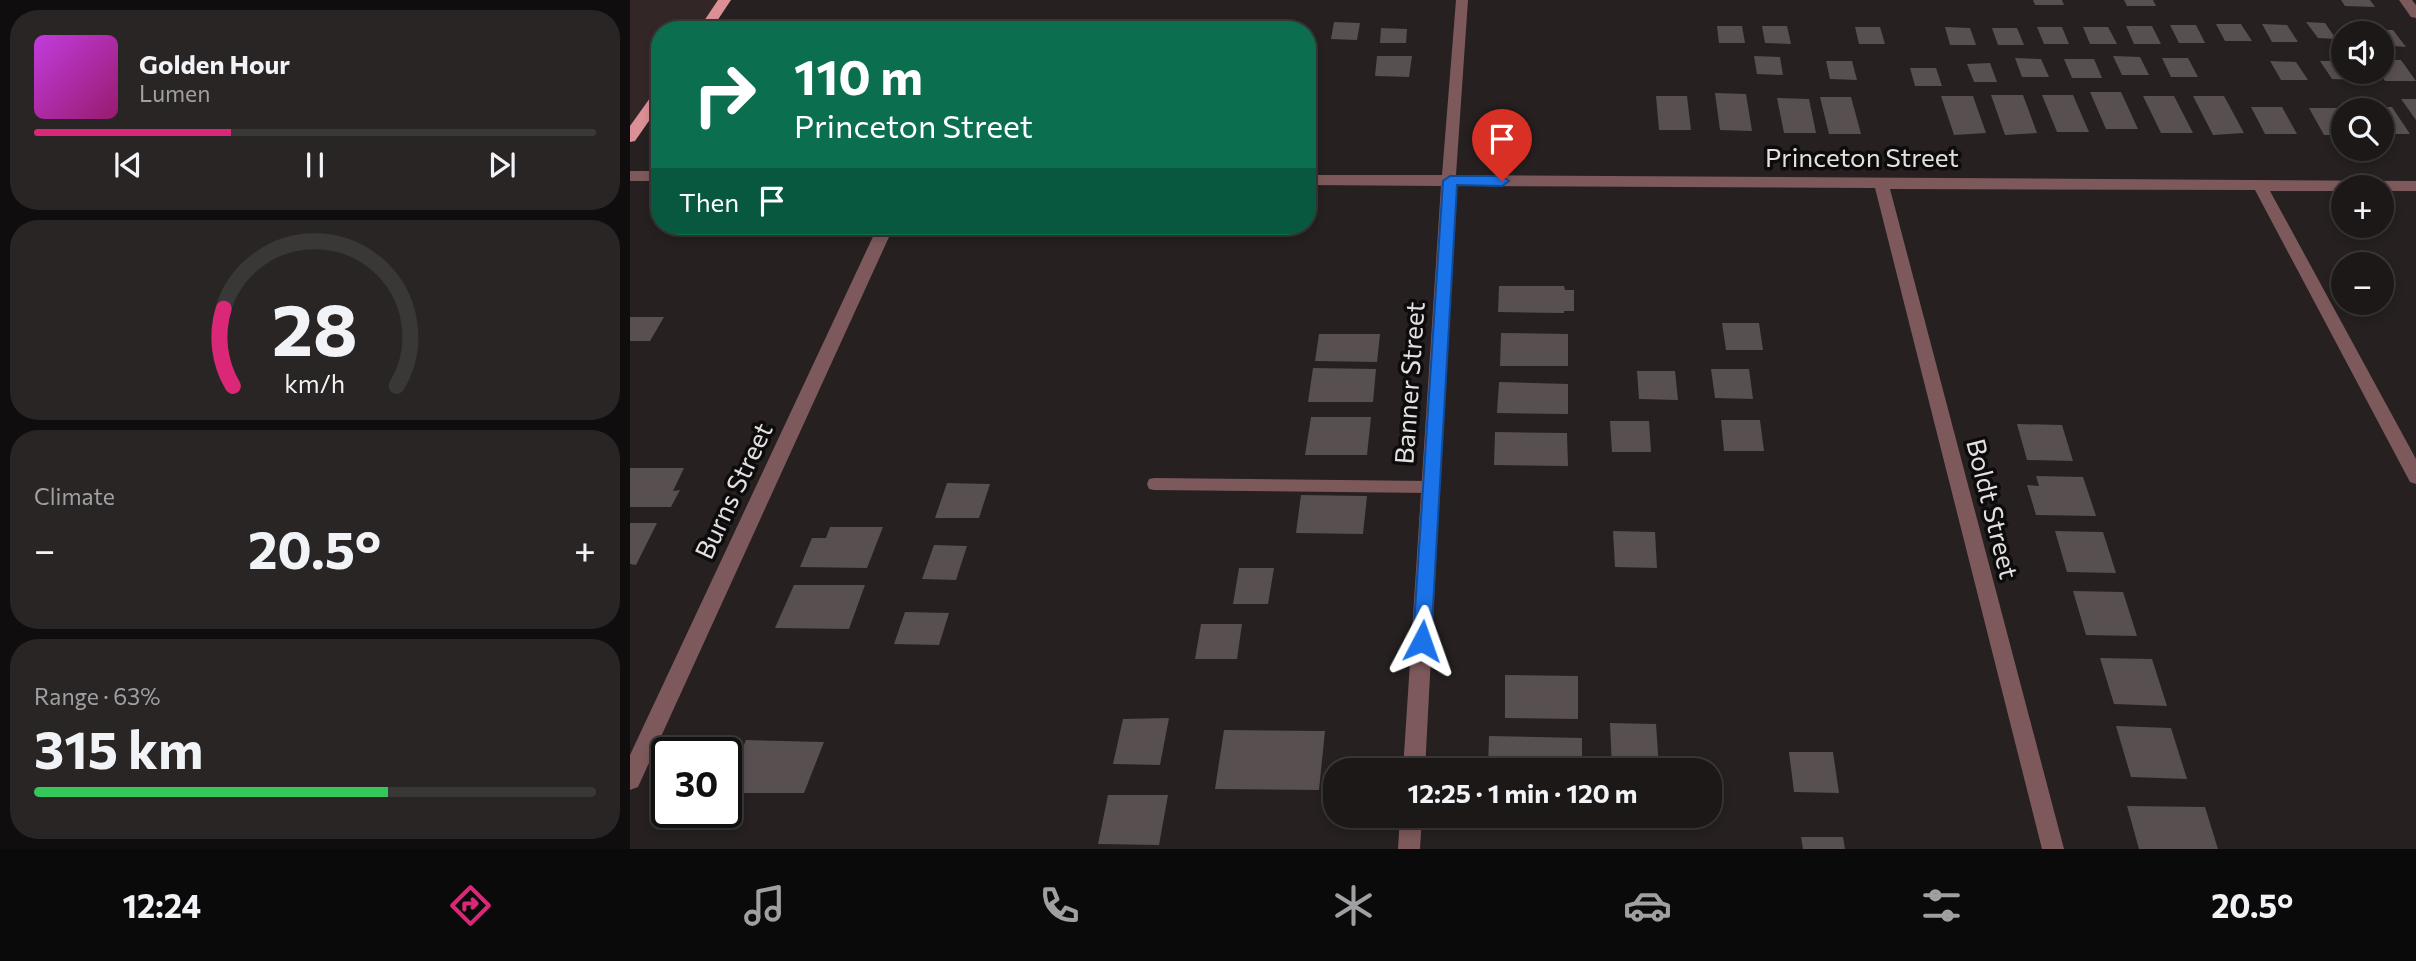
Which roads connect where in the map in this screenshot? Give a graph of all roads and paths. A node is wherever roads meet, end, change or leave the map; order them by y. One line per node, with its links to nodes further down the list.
1 (725, 0): 5 (main road)
2 (1462, 0): 11 (street, Banner Street)
3 (2406, 0): 4 (street)
4 (2416, 14)
5 (710, 21)
6 (651, 107): 7 (main road)
7 (630, 137)
8 (630, 176): 9 (street)
9 (651, 176)
10 (1316, 180): 11 (street, Princeton Street)
11 (1450, 181): 12 (street, Princeton Street); 18 (street, Banner Street)
12 (1881, 183): 13 (street, Princeton Street); 23 (street, Boldt Street)
13 (2260, 185): 14 (street, Princeton Street); 16 (street)
14 (2416, 186)
15 (882, 235): 20 (street, Burns Street)
16 (2416, 476)
17 (1154, 484): 18 (lane)
18 (1431, 487): 19 (street, Banner Street)
19 (1415, 758)
20 (630, 779)
21 (1410, 828): 22 (street)
22 (1409, 849)
23 (2053, 849)

